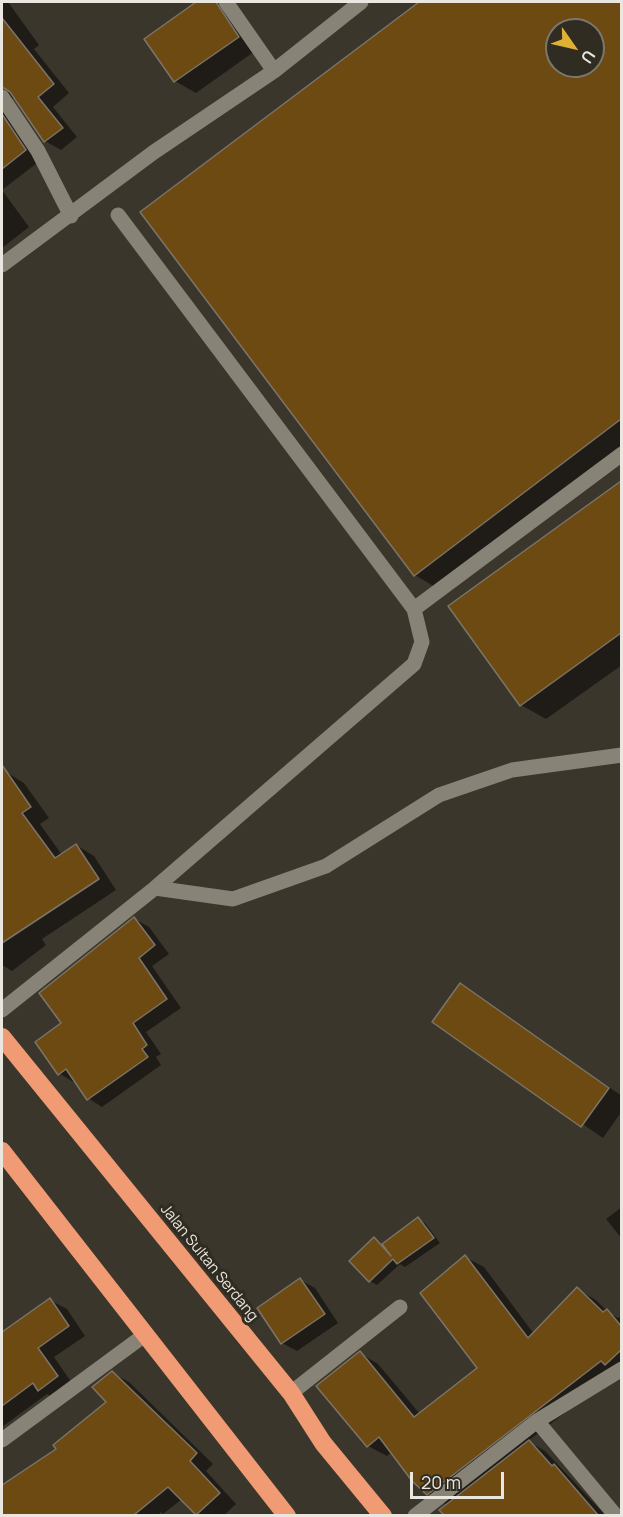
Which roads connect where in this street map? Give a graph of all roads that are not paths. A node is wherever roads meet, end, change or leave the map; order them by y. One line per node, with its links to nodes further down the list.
1 (226, 2): 3 (street)
2 (361, 2): 3 (street)
3 (274, 71): 6 (street)
4 (2, 96): 6 (street)
5 (118, 215): 9 (street)
6 (71, 216): 7 (street)
7 (2, 265)
8 (621, 454): 9 (street)
9 (414, 609): 11 (street)
10 (621, 755): 11 (street)
11 (155, 888): 12 (street)
12 (2, 1010)
13 (2, 1037): 18 (highway, Jalan Sultan Serdang)
14 (2, 1151): 16 (highway)
15 (400, 1307): 18 (street)
16 (146, 1334): 20 (street); 21 (highway)
17 (621, 1369): 19 (street)
18 (291, 1393): 22 (highway, Jalan Sultan Serdang)
19 (537, 1421): 23 (street); 24 (street)
20 (2, 1440)
21 (287, 1515)
22 (383, 1515)
23 (415, 1515)
24 (616, 1515)

